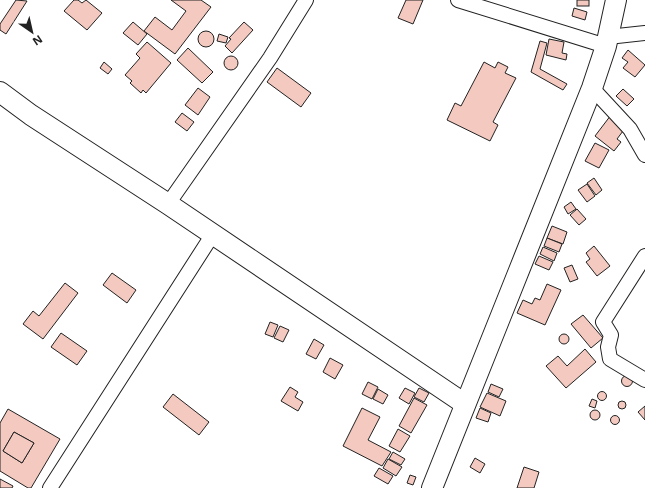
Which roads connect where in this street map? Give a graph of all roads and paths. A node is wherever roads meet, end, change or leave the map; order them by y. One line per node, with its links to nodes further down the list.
1 (306, 0): 10 (street)
2 (458, 0): 4 (street)
3 (616, 0): 6 (main road)
4 (484, 5): 6 (street)
5 (645, 33): 6 (street)
6 (607, 42): 7 (main road)
7 (592, 88): 9 (street); 14 (main road)
8 (0, 92): 10 (main road)
9 (645, 155)
10 (168, 204): 11 (main road)
11 (213, 234): 14 (main road); 15 (street)
12 (645, 256): 13 (street)
13 (645, 380)
14 (465, 404): 16 (main road)
15 (50, 488)
16 (432, 488)

